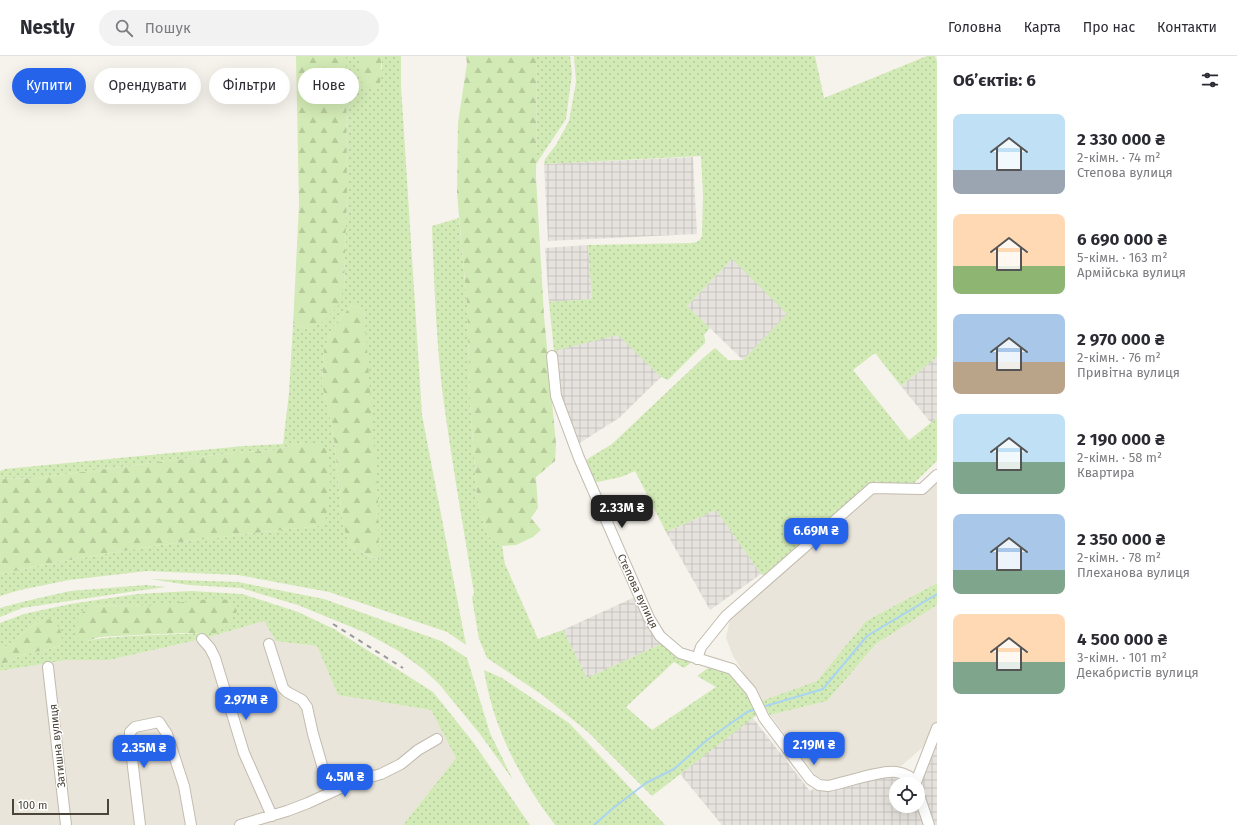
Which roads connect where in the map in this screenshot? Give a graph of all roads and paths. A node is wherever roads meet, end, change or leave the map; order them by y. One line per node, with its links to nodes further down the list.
1 (552, 356): 5 (street, Степова вулиця)
2 (937, 475): 5 (street)
3 (202, 639): 13 (street)
4 (269, 644): 11 (street)
5 (697, 659): 9 (street, Степова вулиця)
6 (48, 667): 14 (street, Затишна вулиця)
7 (937, 728): 10 (street)
8 (437, 739): 11 (street)
9 (906, 777)
10 (920, 777)
11 (330, 793): 13 (street)
12 (925, 812): 18 (street)
13 (272, 816): 17 (street)
14 (66, 825)
15 (140, 825): 16 (street)
16 (191, 825)
17 (240, 825)
18 (929, 825)

